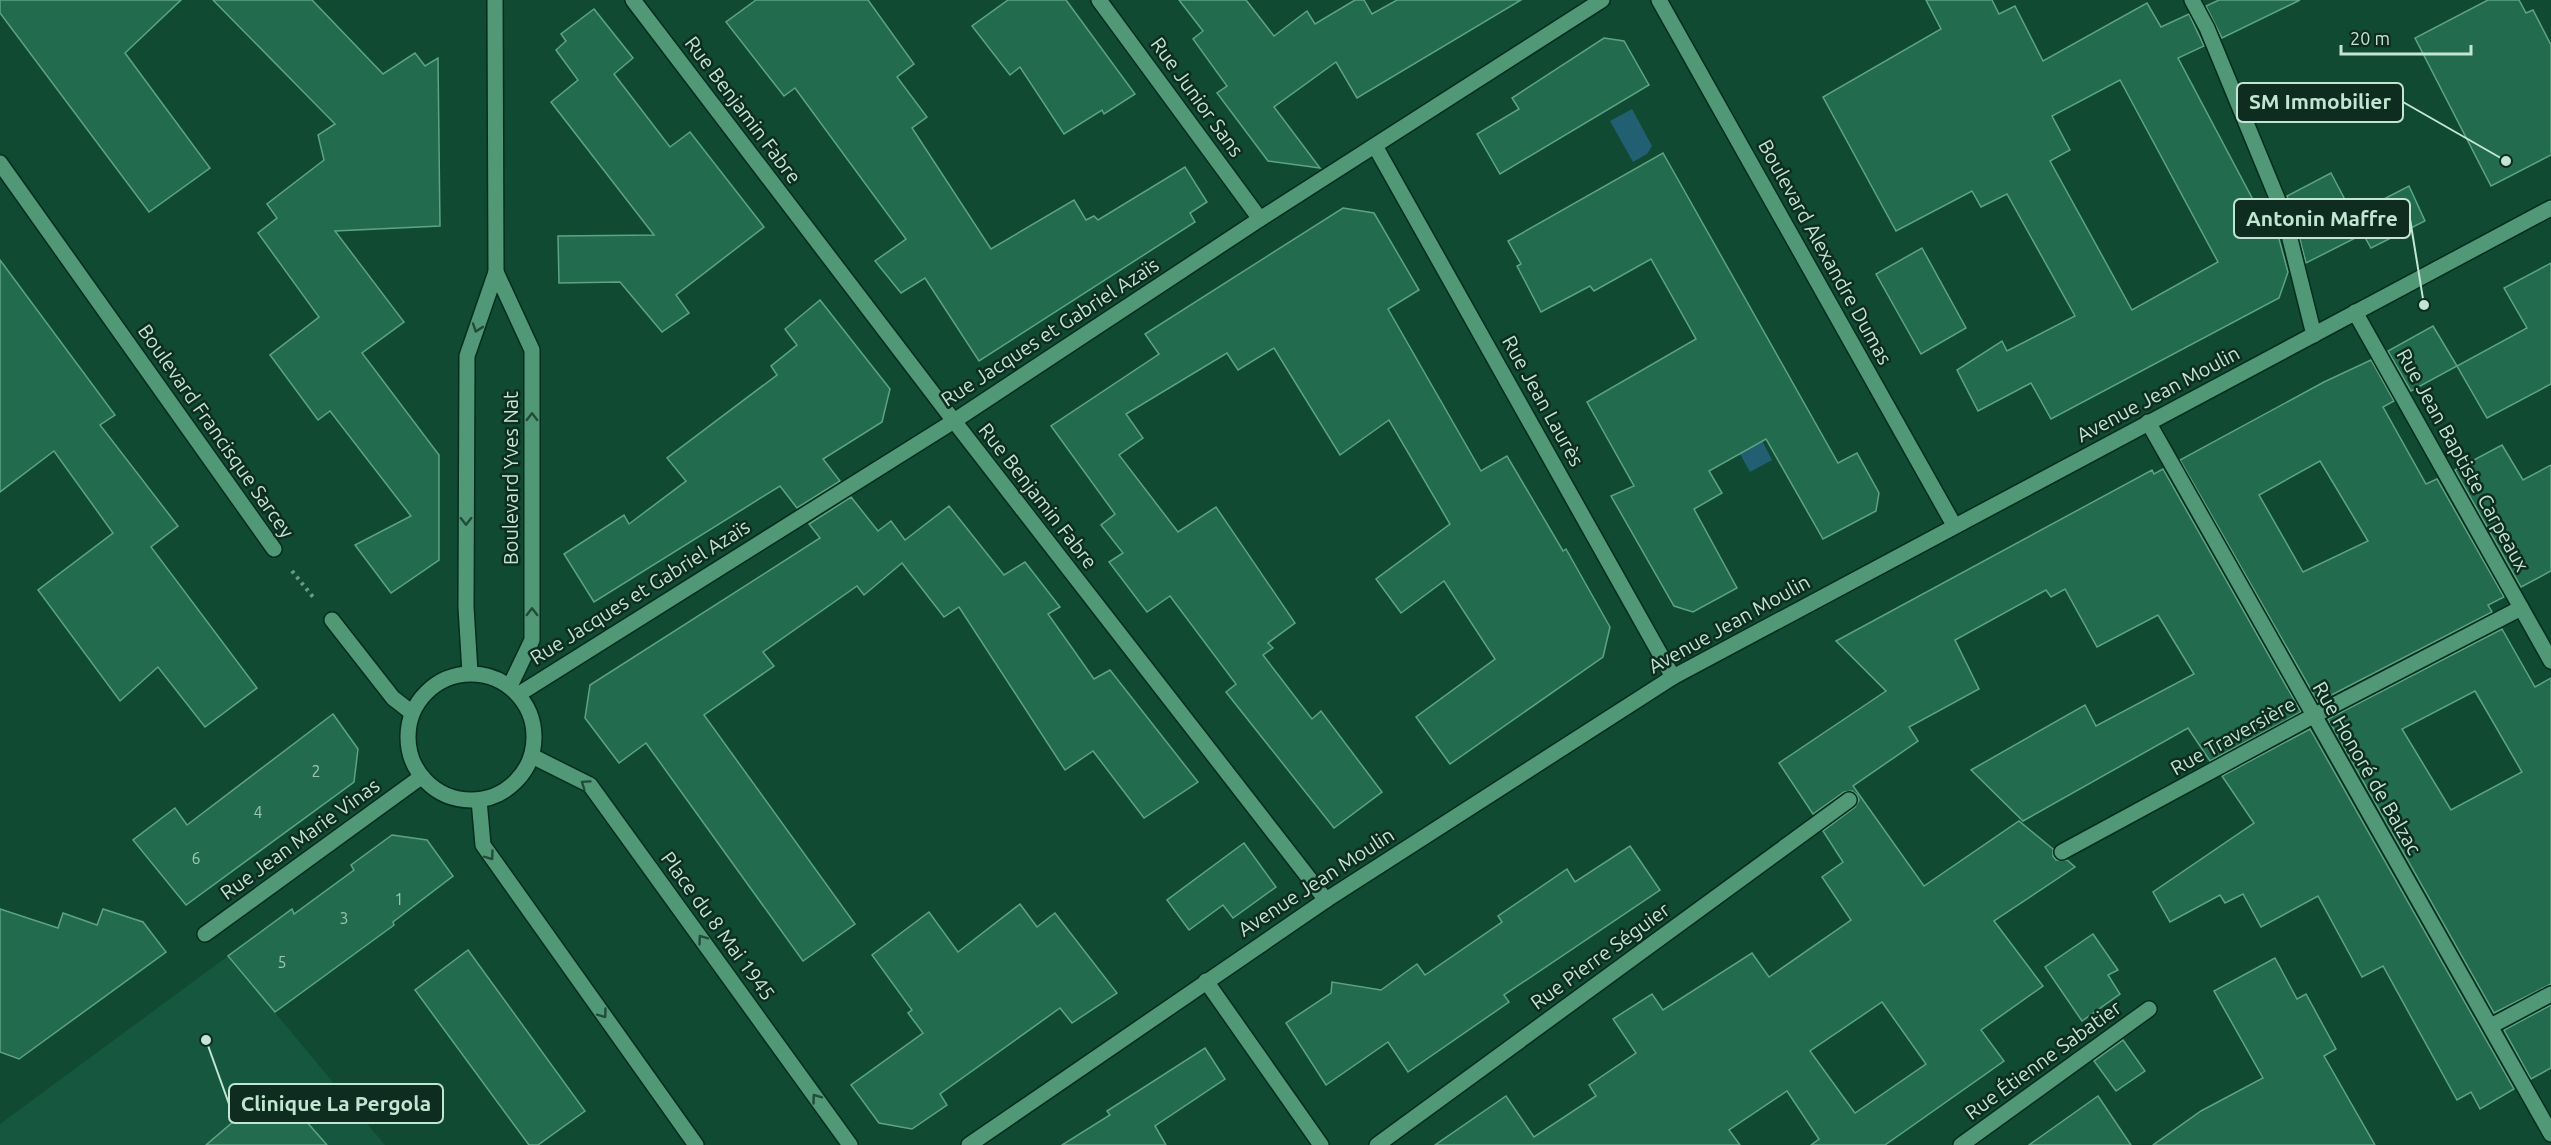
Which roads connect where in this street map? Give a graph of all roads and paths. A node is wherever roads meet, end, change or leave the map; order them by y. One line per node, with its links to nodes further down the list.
1 (495, 0): 11 (street, Boulevard Yves Nat)
2 (633, 0): 14 (street, Rue Benjamin Fabre)
3 (1099, 0): 10 (street, Rue Junior Sans)
4 (1602, 0): 7 (street, Rue Jacques et Gabriel Azaïs)
5 (1659, 0): 16 (street, Boulevard Alexandre Dumas)
6 (2192, 0): 13 (street)
7 (1376, 146): 10 (street, Rue Jacques et Gabriel Azaïs); 22 (street, Rue Jean Laurès)
8 (0, 163): 17 (street, Boulevard Francisque Sarcey)
9 (2551, 208): 12 (street, Avenue Jean Moulin)
10 (1260, 219): 14 (street, Rue Jacques et Gabriel Azaïs)
11 (496, 272): 21 (street, Boulevard Yves Nat, one-way to 21); 23 (street, Boulevard Yves Nat, one-way to 11)
12 (2355, 312): 13 (street, Avenue Jean Moulin); 18 (street, Rue Jean Baptiste Carpeaux)
13 (2314, 335): 15 (street, Avenue Jean Moulin)
14 (954, 421): 23 (street, Rue Jacques et Gabriel Azaïs); 31 (street, Rue Benjamin Fabre)
15 (2148, 422): 16 (street, Avenue Jean Moulin); 25 (street, Rue Honoré de Balzac)
16 (1954, 525): 22 (street, Avenue Jean Moulin)
17 (274, 549): 19 (path, Boulevard Francisque Sarcey)
18 (2521, 608): 20 (street, Rue Jean Baptiste Carpeaux); 25 (street, Rue Traversière)
19 (332, 620): 24 (street)
20 (2551, 661)
21 (470, 673): 23 (street); 24 (street)
22 (1673, 677): 31 (street, Avenue Jean Moulin)
23 (514, 690): 26 (street)
24 (411, 712): 27 (street)
25 (2313, 716): 30 (street, Rue Traversière); 36 (street, Rue Honoré de Balzac)
26 (532, 756): 28 (street); 39 (street, Place du 8 Mai 1945, one-way to 26)
27 (421, 777): 28 (street); 32 (street, Rue Jean Marie Vinas)
28 (479, 800): 38 (street, one-way to 38)
29 (1849, 800): 42 (street, Rue Pierre Séguier)
30 (2062, 852)
31 (1326, 900): 33 (street, Avenue Jean Moulin)
32 (205, 934)
33 (1206, 981): 40 (street, Avenue Jean Moulin); 41 (street)
34 (2551, 994): 36 (street)
35 (2149, 1009): 43 (street, Rue Étienne Sabatier)
36 (2491, 1026): 37 (street, Rue Honoré de Balzac)
37 (2551, 1134)
38 (696, 1145)
39 (850, 1145)
40 (969, 1145)
41 (1321, 1145)
42 (1377, 1145)
43 (1961, 1145)

